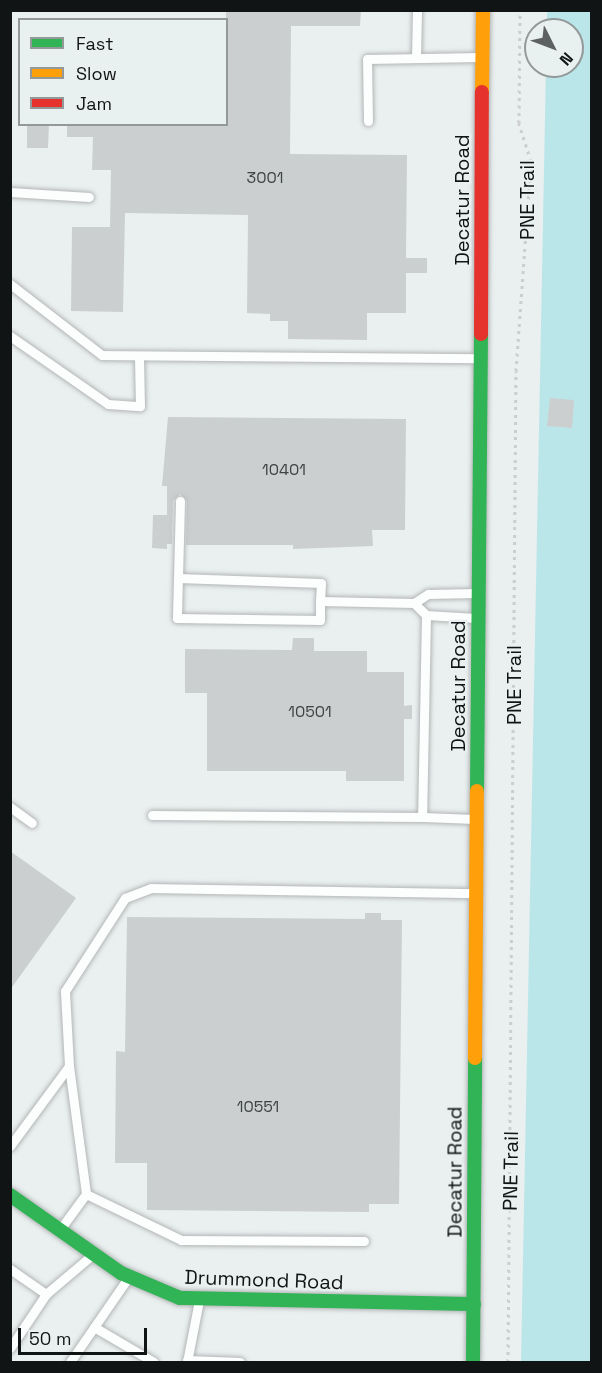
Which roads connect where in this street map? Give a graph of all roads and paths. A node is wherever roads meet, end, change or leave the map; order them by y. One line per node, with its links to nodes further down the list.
1 (417, 10): 5 (lane)
2 (483, 10): 4 (street, Decatur Road)
3 (520, 10): 45 (path, PNE Trail)
4 (482, 57): 5 (lane); 12 (street, Decatur Road)
5 (416, 58): 6 (lane)
6 (368, 121)
7 (10, 192): 8 (lane)
8 (89, 197)
9 (10, 284): 11 (lane)
10 (10, 336): 11 (lane)
11 (139, 357): 12 (lane)
12 (480, 358): 15 (street, Decatur Road)
13 (180, 501): 14 (lane)
14 (178, 578): 16 (lane); 16 (lane)
15 (479, 593): 17 (lane); 19 (street, Decatur Road)
16 (321, 602): 17 (lane)
17 (414, 603): 18 (lane)
18 (426, 615): 19 (lane); 22 (lane)
19 (478, 618): 23 (street, Decatur Road)
20 (10, 807): 24 (lane)
21 (152, 815): 22 (lane)
22 (423, 817): 23 (lane)
23 (477, 819): 25 (street, Decatur Road)
24 (32, 823)
25 (477, 893): 26 (lane); 37 (street, Decatur Road)
26 (69, 1066): 27 (lane); 28 (lane)
27 (10, 1146)
28 (86, 1194): 30 (lane); 31 (lane)
29 (10, 1195): 30 (street, Drummond Road)
30 (59, 1230): 32 (street, Drummond Road)
31 (364, 1241)
32 (94, 1254): 34 (street, Drummond Road); 35 (lane)
33 (10, 1269): 35 (lane)
34 (128, 1277): 36 (street, Drummond Road); 38 (lane)
35 (45, 1294): 39 (lane)
36 (199, 1300): 37 (street, Drummond Road); 40 (lane)
37 (474, 1304): 44 (street, Decatur Road)
38 (94, 1327): 41 (lane); 42 (lane)
39 (10, 1348)
40 (187, 1361): 43 (lane)
41 (70, 1362)
42 (154, 1362)
43 (240, 1362)
44 (473, 1362)
45 (508, 1362)

